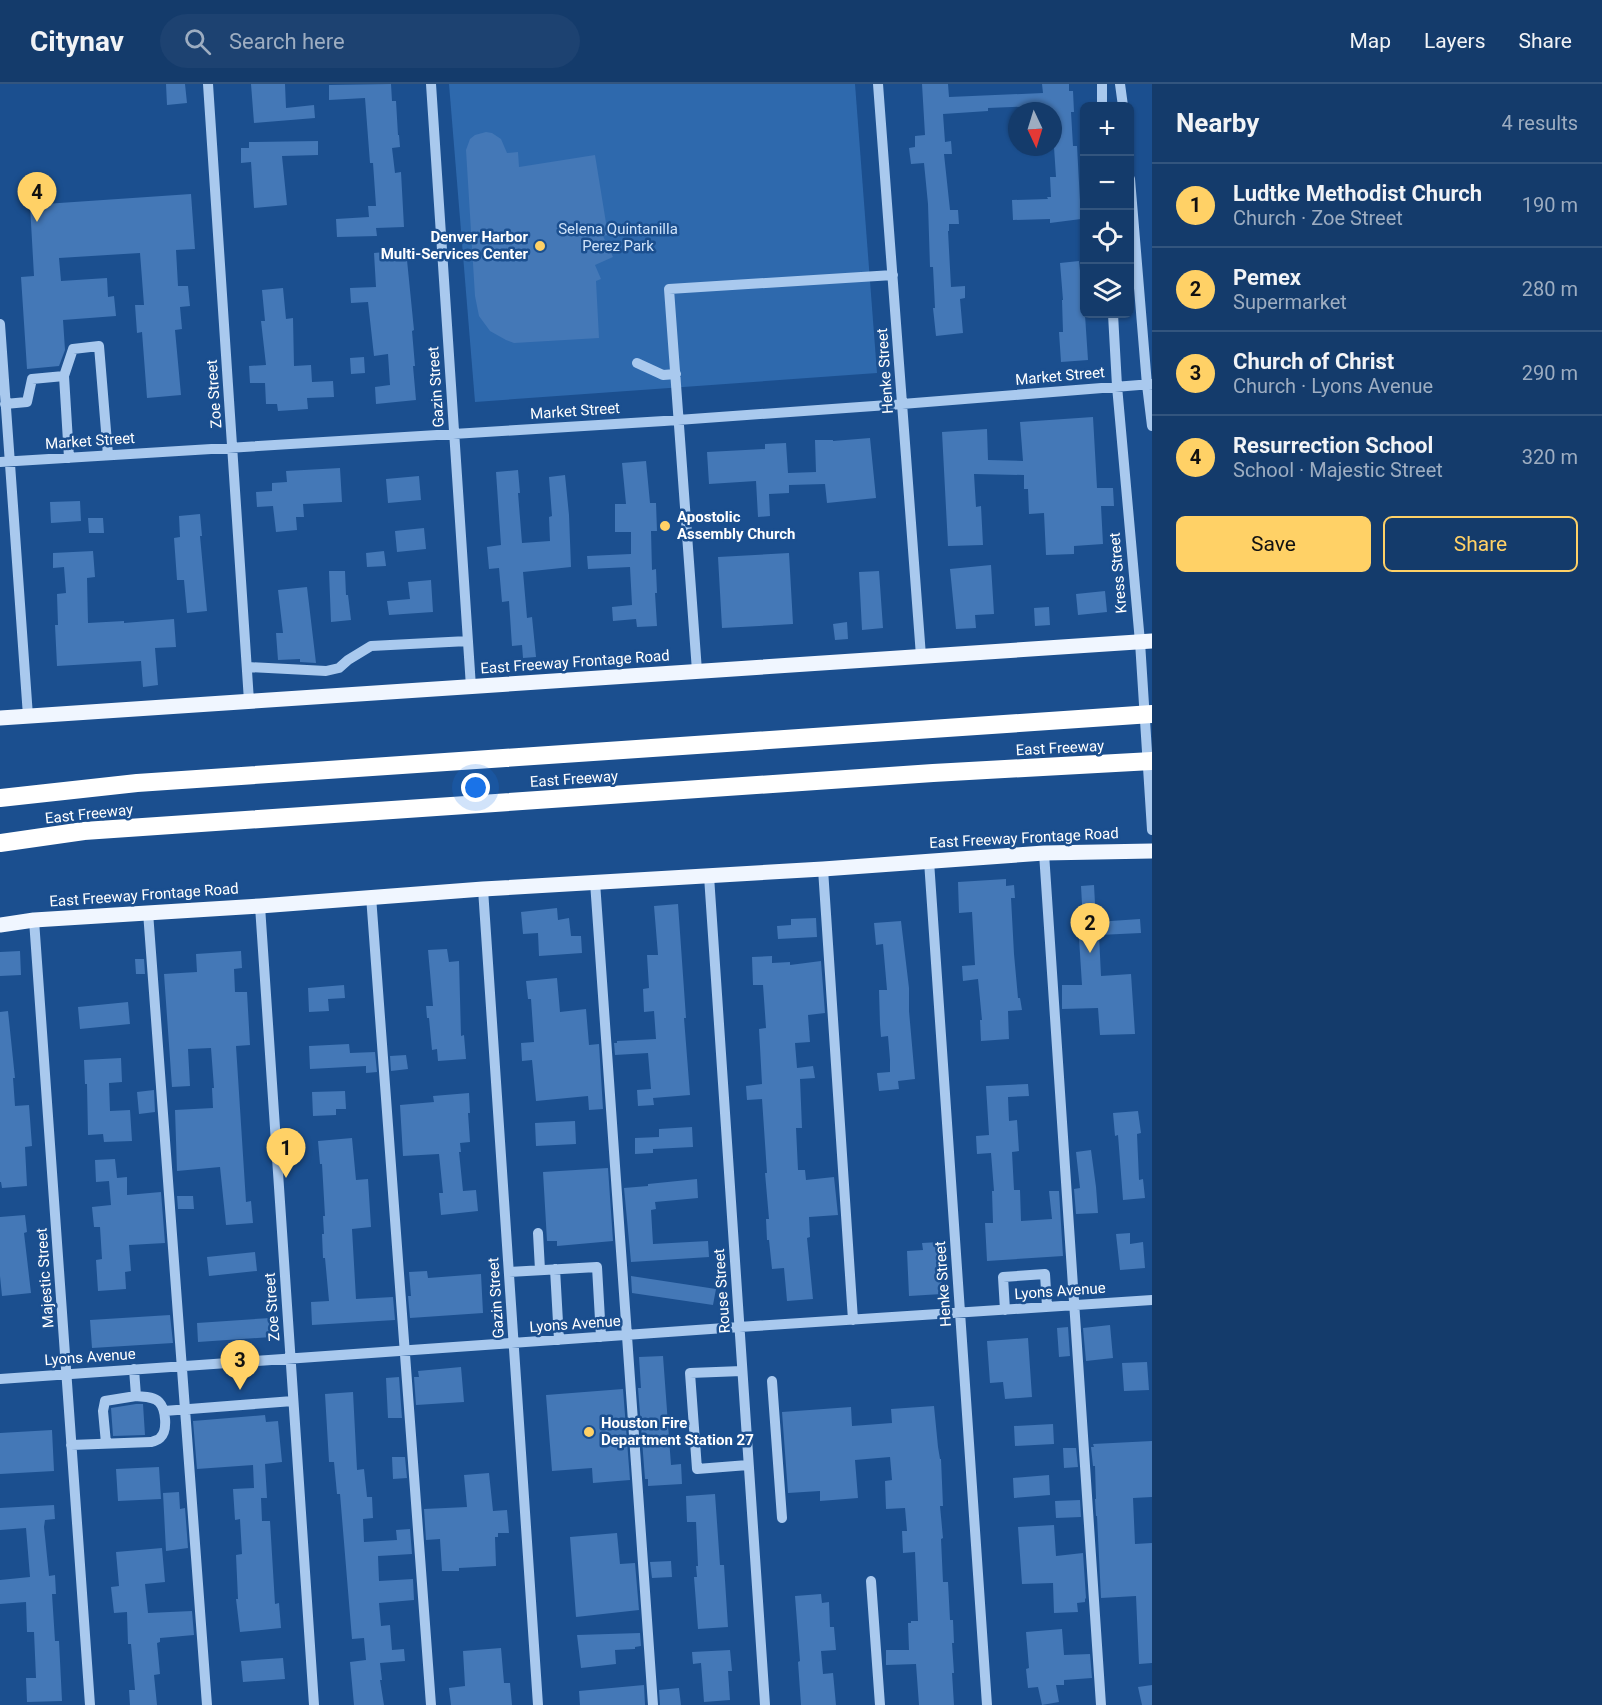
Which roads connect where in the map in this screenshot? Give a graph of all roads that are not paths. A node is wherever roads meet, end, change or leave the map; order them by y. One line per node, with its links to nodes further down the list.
1 (208, 84): 22 (street, Zoe Street)
2 (431, 84): 21 (street, Gazin Street)
3 (878, 84): 9 (street, Henke Street)
4 (1102, 84): 6 (street)
5 (1120, 84): 7 (street)
6 (1102, 102)
7 (1122, 102)
8 (1133, 210): 15 (street)
9 (893, 275): 13 (street); 18 (street, Henke Street)
10 (1113, 318): 16 (street, Kress Street)
11 (0, 324): 17 (street)
12 (637, 363): 13 (street)
13 (676, 375): 19 (street)
14 (64, 376): 17 (street); 23 (street); 24 (street)
15 (1149, 385): 16 (street, Market Street); 20 (street)
16 (1117, 386): 18 (street, Market Street); 27 (street, Kress Street)
17 (5, 404): 25 (street)
18 (902, 404): 19 (street, Market Street); 28 (street, Henke Street)
19 (679, 420): 21 (street, Market Street); 30 (street)
20 (1152, 426)
21 (454, 435): 22 (street, Market Street); 26 (street, Gazin Street)
22 (232, 448): 23 (street, Market Street); 29 (street, Zoe Street)
23 (108, 455): 24 (street, Market Street)
24 (69, 458): 25 (street, Market Street)
25 (5, 462): 34 (street)
26 (468, 641): 29 (street); 31 (street, Gazin Street)
27 (1146, 641): 28 (main road, East Freeway Frontage Road); 38 (street, Kress Street)
28 (921, 656): 30 (main road, East Freeway Frontage Road)
29 (247, 667): 32 (street, Zoe Street)
30 (697, 671): 31 (main road, East Freeway Frontage Road)
31 (471, 687): 32 (main road, East Freeway Frontage Road)
32 (249, 701): 34 (main road, East Freeway Frontage Road)
33 (1152, 714): 37 (highway, East Freeway)
34 (28, 716): 35 (main road, East Freeway Frontage Road)
35 (0, 718)
36 (1152, 761): 39 (highway, East Freeway)
37 (0, 798)
38 (1152, 830)
39 (0, 843)
40 (1152, 851): 41 (main road, East Freeway Frontage Road)
41 (1044, 853): 42 (main road, East Freeway Frontage Road); 57 (street)
42 (929, 861): 43 (main road, East Freeway Frontage Road); 60 (street, Henke Street)
43 (823, 869): 44 (main road, East Freeway Frontage Road); 61 (street)
44 (709, 876): 45 (main road, East Freeway Frontage Road); 62 (street, Rouse Street)
45 (595, 882): 46 (main road, East Freeway Frontage Road); 63 (street)
46 (483, 889): 47 (main road, East Freeway Frontage Road); 55 (street, Gazin Street)
47 (371, 896): 48 (main road, East Freeway Frontage Road); 67 (street)
48 (260, 906): 49 (main road, East Freeway Frontage Road); 68 (street, Zoe Street)
49 (148, 912): 50 (main road, East Freeway Frontage Road); 69 (street)
50 (34, 920): 51 (main road, East Freeway Frontage Road); 72 (street, Majestic Street)
51 (0, 925)
52 (538, 1233): 54 (street)
53 (555, 1269): 54 (street); 64 (street); 65 (street)
54 (540, 1270): 55 (street)
55 (509, 1272): 66 (street, Gazin Street)
56 (1152, 1300): 57 (street, Lyons Avenue)
57 (1074, 1305): 58 (street, Lyons Avenue); 93 (street)
58 (1047, 1307): 59 (street, Lyons Avenue); 59 (street)
59 (1005, 1310): 60 (street, Lyons Avenue)
60 (959, 1313): 61 (street, Lyons Avenue); 92 (street, Henke Street)
61 (853, 1320): 62 (street, Lyons Avenue)
62 (739, 1327): 63 (street, Lyons Avenue); 71 (street, Rouse Street)
63 (627, 1336): 64 (street, Lyons Avenue); 89 (street)
64 (601, 1337): 65 (street, Lyons Avenue)
65 (559, 1340): 66 (street, Lyons Avenue)
66 (514, 1343): 67 (street, Lyons Avenue); 88 (street, Gazin Street)
67 (405, 1350): 68 (street, Lyons Avenue); 87 (street)
68 (290, 1359): 69 (street, Lyons Avenue); 76 (street, Zoe Street)
69 (181, 1366): 70 (street, Lyons Avenue); 77 (street)
70 (134, 1369): 72 (street, Lyons Avenue); 75 (street)
71 (742, 1371): 81 (street, Rouse Street); 81 (street)
72 (66, 1374): 73 (street, Lyons Avenue); 80 (street, Majestic Street)
73 (0, 1379)
74 (772, 1381): 82 (street)
75 (135, 1396): 78 (street); 79 (street)
76 (293, 1401): 77 (street); 86 (street, Zoe Street)
77 (184, 1409): 78 (street); 85 (street)
78 (164, 1410): 79 (street)
79 (106, 1443): 80 (street)
80 (71, 1445): 84 (street, Majestic Street)
81 (748, 1465): 90 (street, Rouse Street)
82 (782, 1518)
83 (871, 1581): 91 (street)
84 (90, 1705)
85 (207, 1705)
86 (314, 1705)
87 (431, 1705)
88 (538, 1705)
89 (653, 1705)
90 (765, 1705)
91 (880, 1705)
92 (987, 1705)
93 (1101, 1705)

